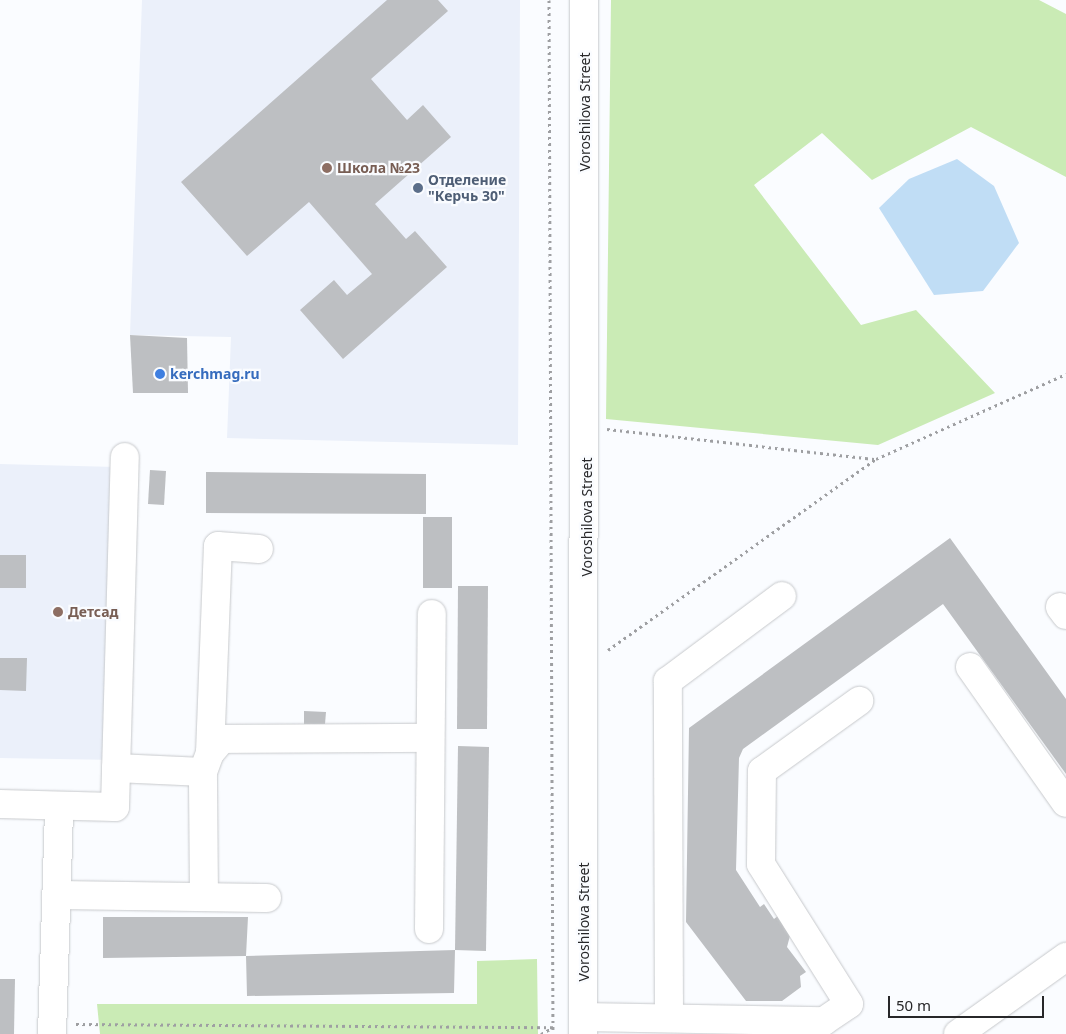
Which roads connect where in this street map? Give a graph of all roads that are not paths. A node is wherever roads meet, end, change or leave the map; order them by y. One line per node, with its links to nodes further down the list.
1 (584, 0): 20 (street, Voroshilova Street)
2 (125, 457): 10 (street)
3 (259, 549): 9 (street)
4 (782, 596): 19 (street)
5 (432, 614): 8 (street)
6 (970, 667): 11 (street)
7 (859, 701): 19 (street)
8 (430, 738): 9 (street); 17 (street)
9 (206, 762): 10 (street); 15 (street)
10 (116, 768): 13 (street)
11 (1066, 803)
12 (0, 804): 13 (street)
13 (58, 806): 14 (street)
14 (56, 895): 15 (street); 21 (street)
15 (204, 897): 16 (street)
16 (267, 898)
17 (429, 929)
18 (1066, 956): 22 (street)
19 (669, 1018): 20 (street)
20 (583, 1025)
21 (52, 1029)
22 (958, 1034)

